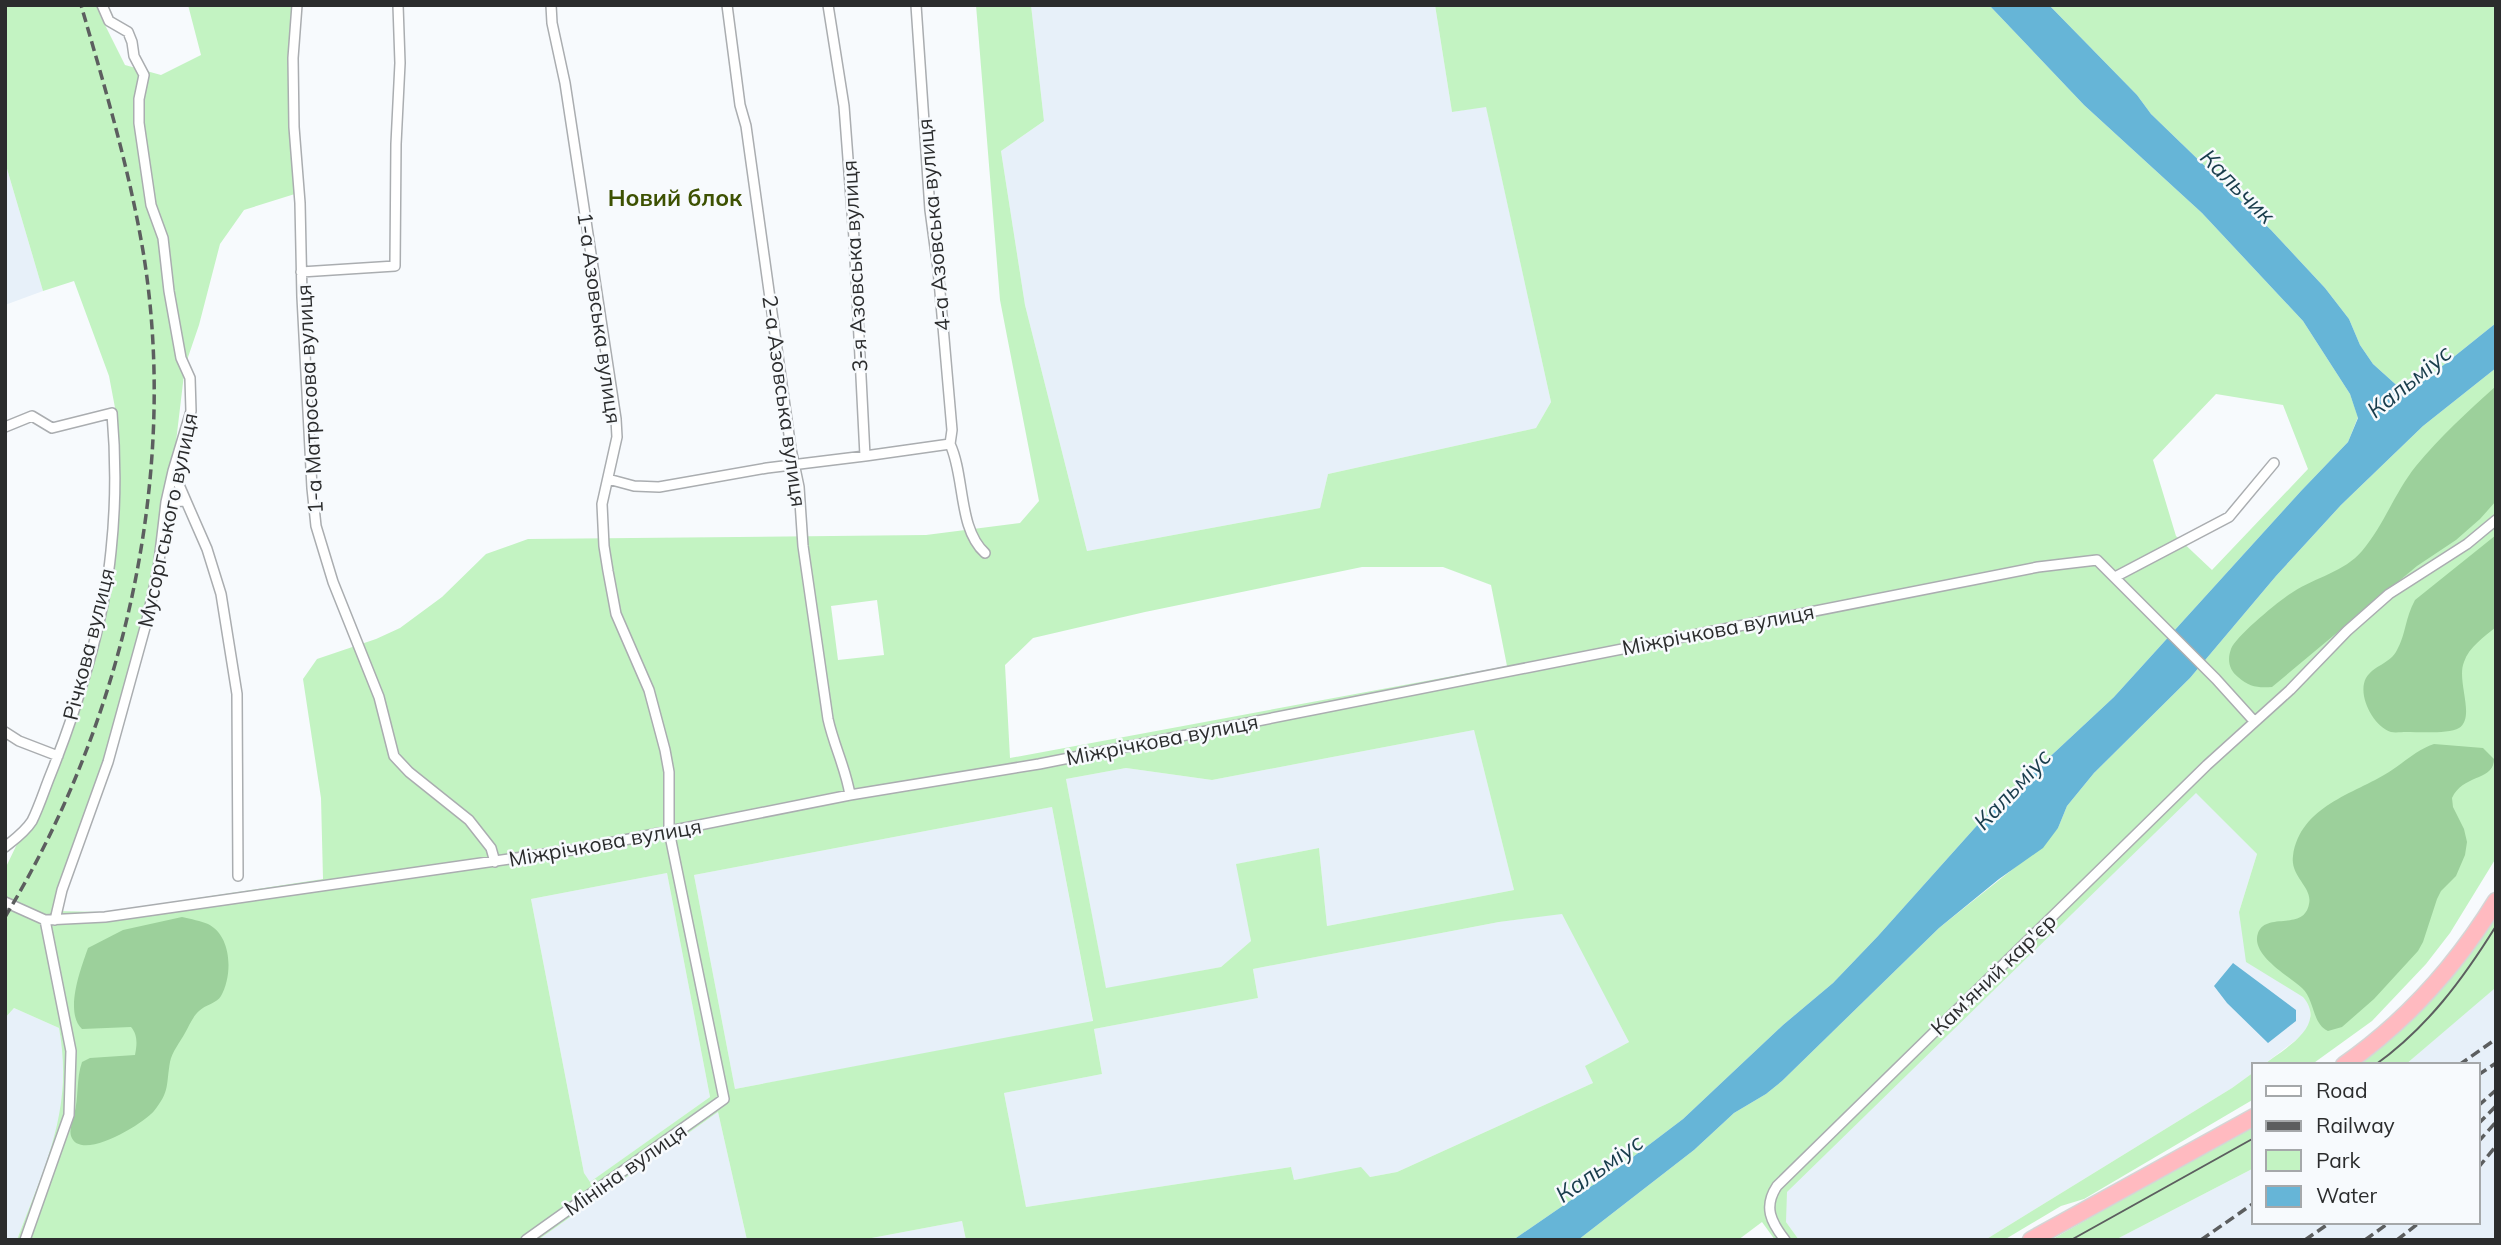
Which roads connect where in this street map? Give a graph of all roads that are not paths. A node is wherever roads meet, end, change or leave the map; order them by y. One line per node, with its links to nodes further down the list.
1 (102, 5): 14 (street, Мусоргського вулиця)
2 (297, 5): 8 (street, 1-а Матросова вулиця)
3 (398, 5): 8 (street)
4 (551, 5): 15 (street, 1-а Азовська вулиця)
5 (727, 5): 13 (street, 2-а Азовська вулиця)
6 (828, 5): 11 (street, 3-я Азовська вулиця)
7 (916, 5): 10 (street, 4-а Азовська вулиця)
8 (301, 272): 27 (street, 1-а Матросова вулиця)
9 (5, 427): 23 (street, Річкова вулиця)
10 (950, 444): 11 (street); 19 (street, 4-а Азовська вулиця)
11 (865, 456): 13 (street)
12 (2274, 463): 20 (street)
13 (794, 466): 15 (street); 24 (street, 2-а Азовська вулиця)
14 (173, 471): 16 (street); 17 (street, Мусоргського вулиця)
15 (608, 479): 25 (street, 1-а Азовська вулиця)
16 (186, 501): 17 (street); 28 (street)
17 (166, 502): 31 (street, Мусоргського вулиця)
18 (2496, 520): 21 (street, Кам'яний кар'єр)
19 (985, 553)
20 (2115, 577): 21 (street); 24 (street, Міжрічкова вулиця)
21 (2254, 721): 37 (street, Кам'яний кар'єр)
22 (5, 732): 23 (street)
23 (58, 756): 26 (street, Річкова вулиця)
24 (850, 796): 25 (street, Міжрічкова вулиця)
25 (669, 831): 27 (street, Міжрічкова вулиця); 33 (street, 1-а Азовська вулиця)
26 (5, 847)
27 (495, 862): 31 (street, Міжрічкова вулиця)
28 (238, 876)
29 (2496, 901): 32 (highway)
30 (5, 902): 31 (street, Міжрічкова вулиця)
31 (50, 920): 35 (street)
32 (2347, 1063)
33 (724, 1099): 36 (street, Мініна вулиця)
34 (2252, 1118): 38 (highway)
35 (24, 1240)
36 (526, 1240)
37 (1784, 1240)
38 (2031, 1240)

